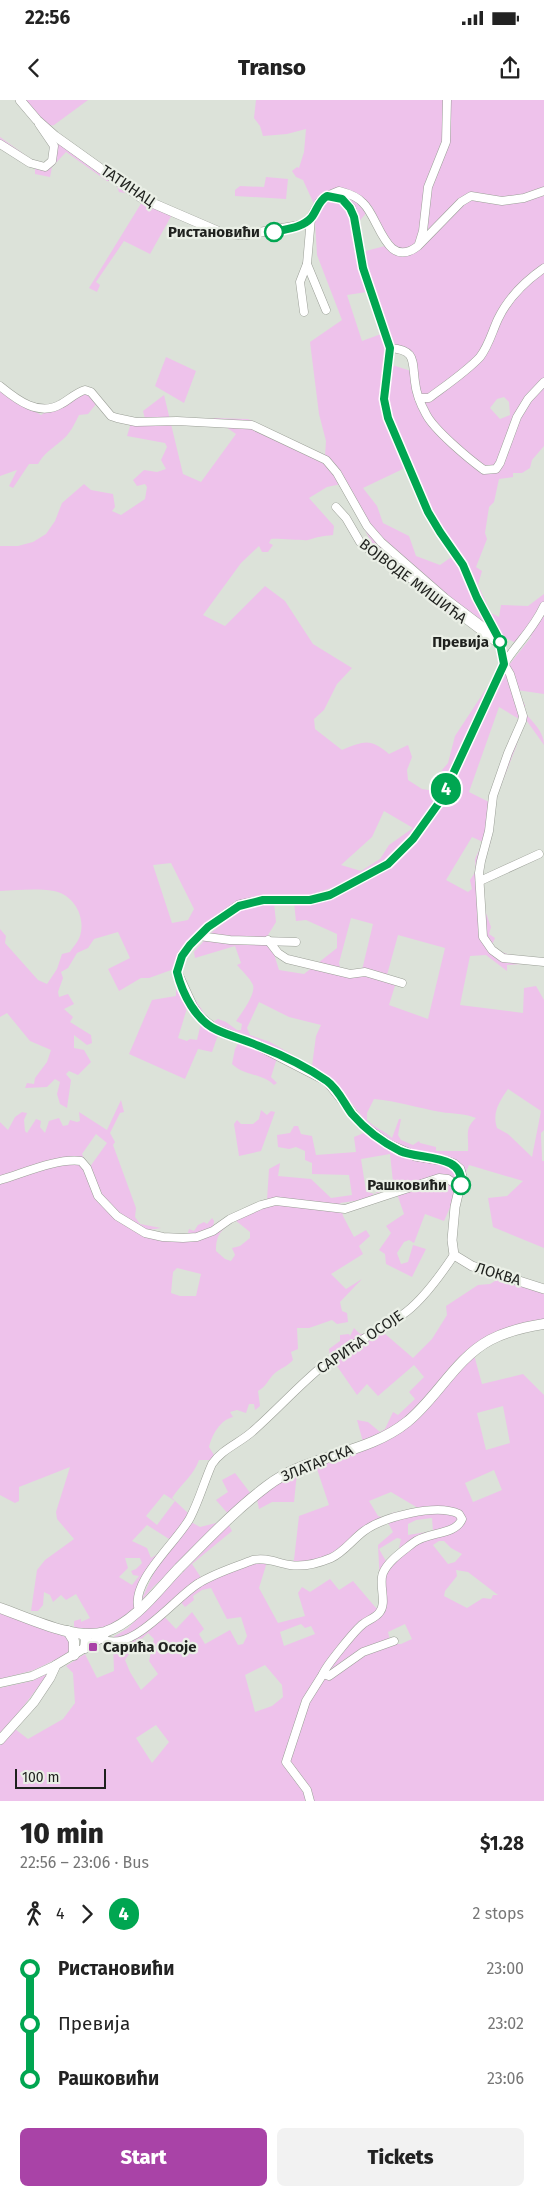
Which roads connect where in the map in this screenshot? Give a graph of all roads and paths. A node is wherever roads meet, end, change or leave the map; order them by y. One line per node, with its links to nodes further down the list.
1 (20, 100): 3 (street, ТАТИНАЦ)
2 (447, 100): 8 (street)
3 (38, 120): 4 (street); 7 (street, ТАТИНАЦ)
4 (0, 144)
5 (544, 191): 8 (street)
6 (327, 196): 7 (street); 8 (street); 13 (street)
7 (311, 218): 9 (street)
8 (418, 246)
9 (307, 264): 11 (street); 12 (street)
10 (544, 268): 16 (street)
11 (326, 310)
12 (304, 312)
13 (390, 348): 16 (street); 19 (street)
14 (544, 382): 16 (street)
15 (0, 386): 19 (street, ВОЈВОДЕ МИШИЋА)
16 (419, 398)
17 (336, 507): 19 (street, ВОЈВОДЕ МИШИЋА)
18 (544, 606): 20 (street)
19 (500, 642): 20 (street)
20 (504, 664): 22 (street); 23 (street)
21 (539, 854): 22 (street)
22 (480, 881): 26 (street)
23 (199, 936): 24 (street); 29 (street)
24 (268, 940): 25 (street); 27 (street)
25 (296, 942)
26 (544, 962)
27 (402, 983)
28 (0, 1180): 29 (street)
29 (460, 1188): 30 (street)
30 (454, 1255): 31 (street, ЛОКВА); 34 (street, САРИЋА ОСОЈЕ)
31 (544, 1289)
32 (544, 1324): 34 (main road, ЗЛАТАРСКА)
33 (0, 1608): 35 (main road)
34 (138, 1610): 37 (main road, ЗЛАТАРСКА)
35 (68, 1631): 36 (main road); 40 (main road)
36 (83, 1634): 37 (main road); 39 (main road)
37 (104, 1635): 39 (street); 42 (street)
38 (394, 1641): 42 (street)
39 (85, 1648): 40 (street)
40 (74, 1655): 41 (street)
41 (56, 1664): 43 (street); 44 (street)
42 (323, 1674): 45 (street)
43 (0, 1683)
44 (0, 1740)
45 (310, 1801)

